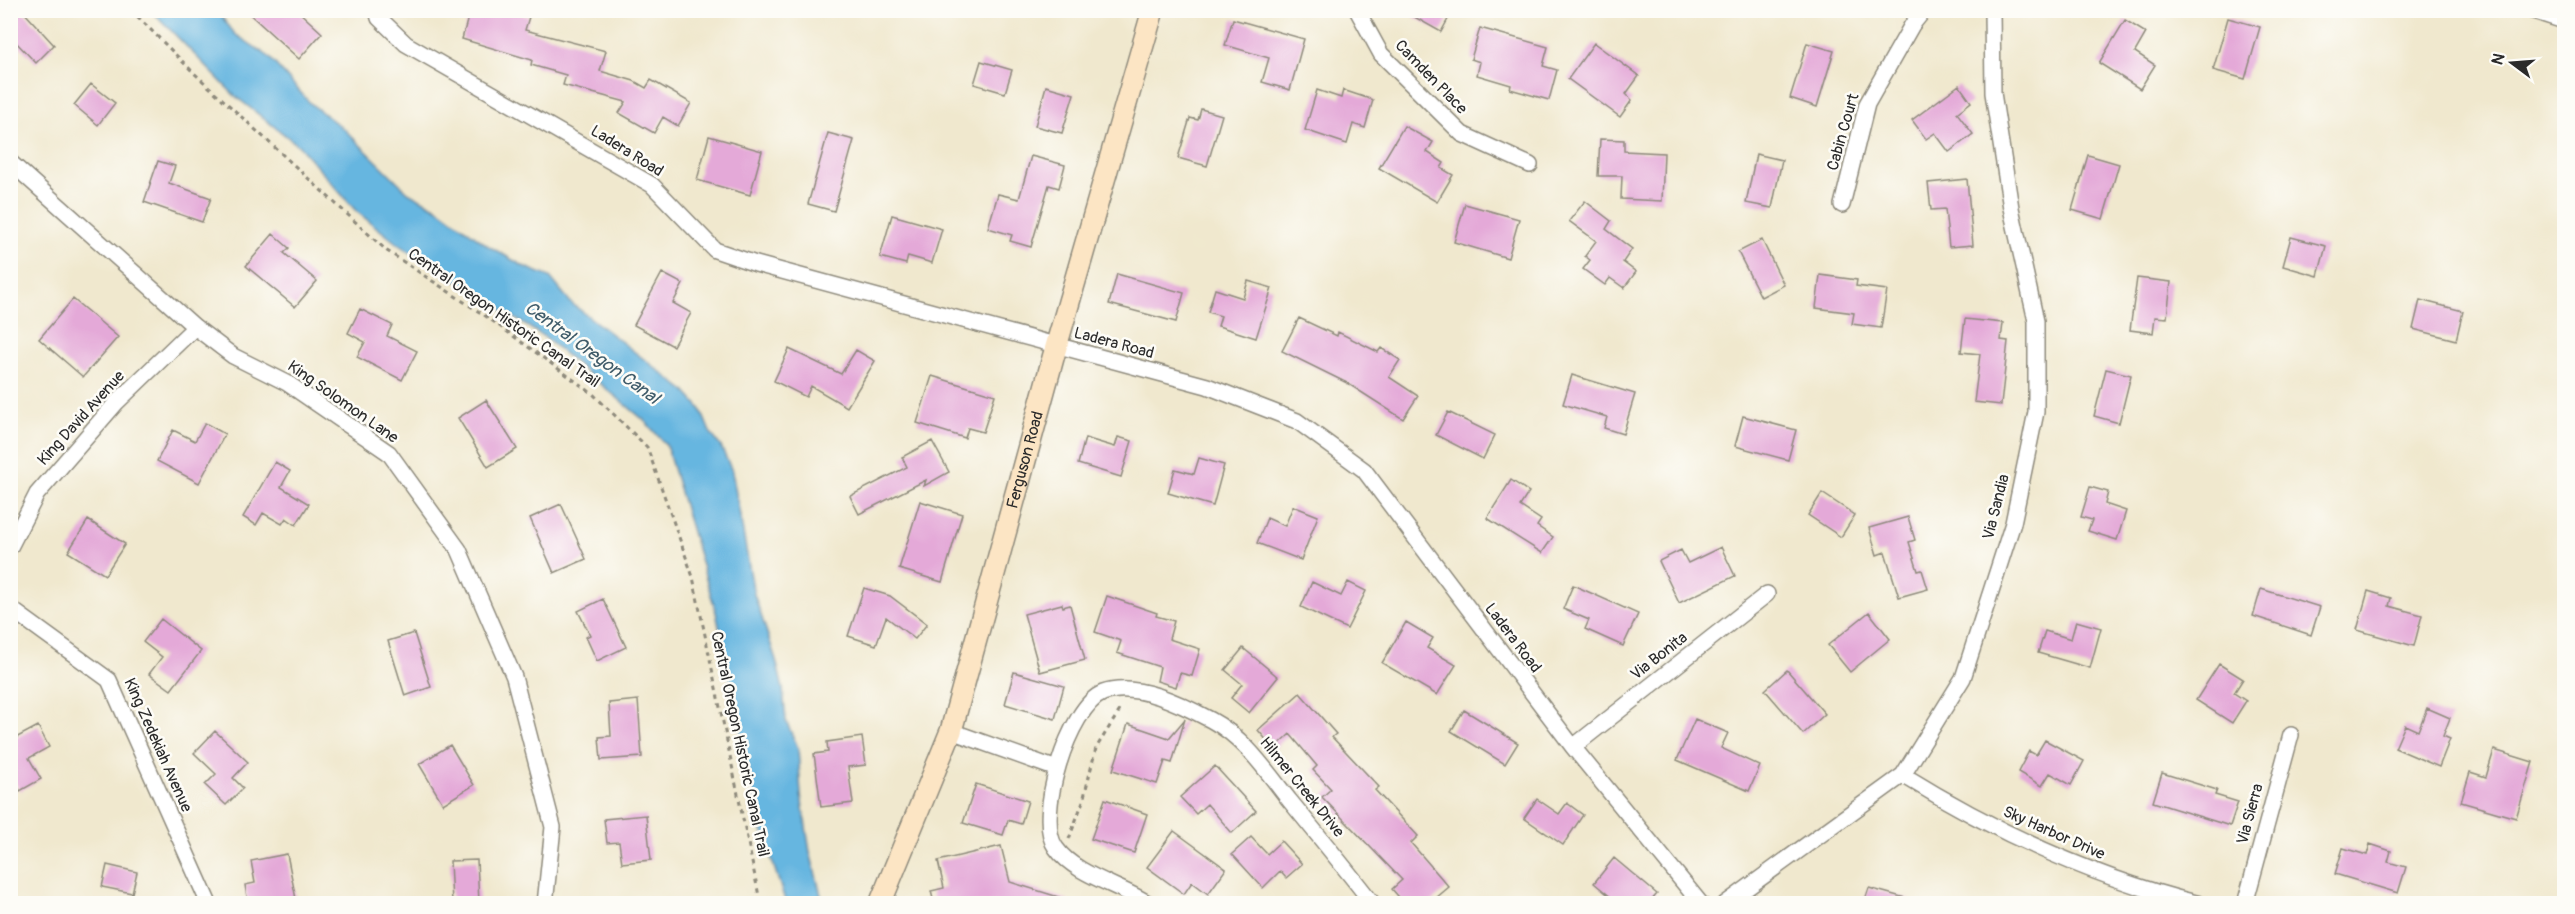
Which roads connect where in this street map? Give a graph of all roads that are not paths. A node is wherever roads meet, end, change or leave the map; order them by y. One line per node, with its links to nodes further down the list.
1 (376, 10): 12 (street, Ladera Road)
2 (1153, 10): 12 (street, Ferguson Road)
3 (1357, 10): 9 (street, Camden Place)
4 (1924, 10): 10 (street, Cabin Court)
5 (1992, 10): 20 (street, Via Sandia)
6 (2530, 10): 7 (street)
7 (2565, 21)
8 (10, 162): 11 (street, King Solomon Lane)
9 (1530, 165)
10 (1842, 205)
11 (195, 327): 13 (street, King David Avenue); 22 (street, King Solomon Lane)
12 (1056, 347): 16 (street, Ferguson Road); 18 (street, Ladera Road)
13 (10, 547)
14 (1767, 594): 18 (street, Via Bonita)
15 (10, 608): 21 (street, King Zedekiah Avenue)
16 (951, 731): 19 (street); 23 (street, Ferguson Road)
17 (2291, 735): 29 (street, Via Sierra)
18 (1573, 747): 26 (street, Ladera Road)
19 (1058, 769): 24 (street, Hilmer Creek Drive); 25 (street, Hilmer Creek Drive)
20 (1903, 775): 27 (street, Via Sandia); 28 (street, Sky Harbor Drive)
21 (209, 903)
22 (545, 903)
23 (880, 903)
24 (1149, 903)
25 (1374, 903)
26 (1701, 903)
27 (1725, 903)
28 (2200, 903)
29 (2244, 903)

